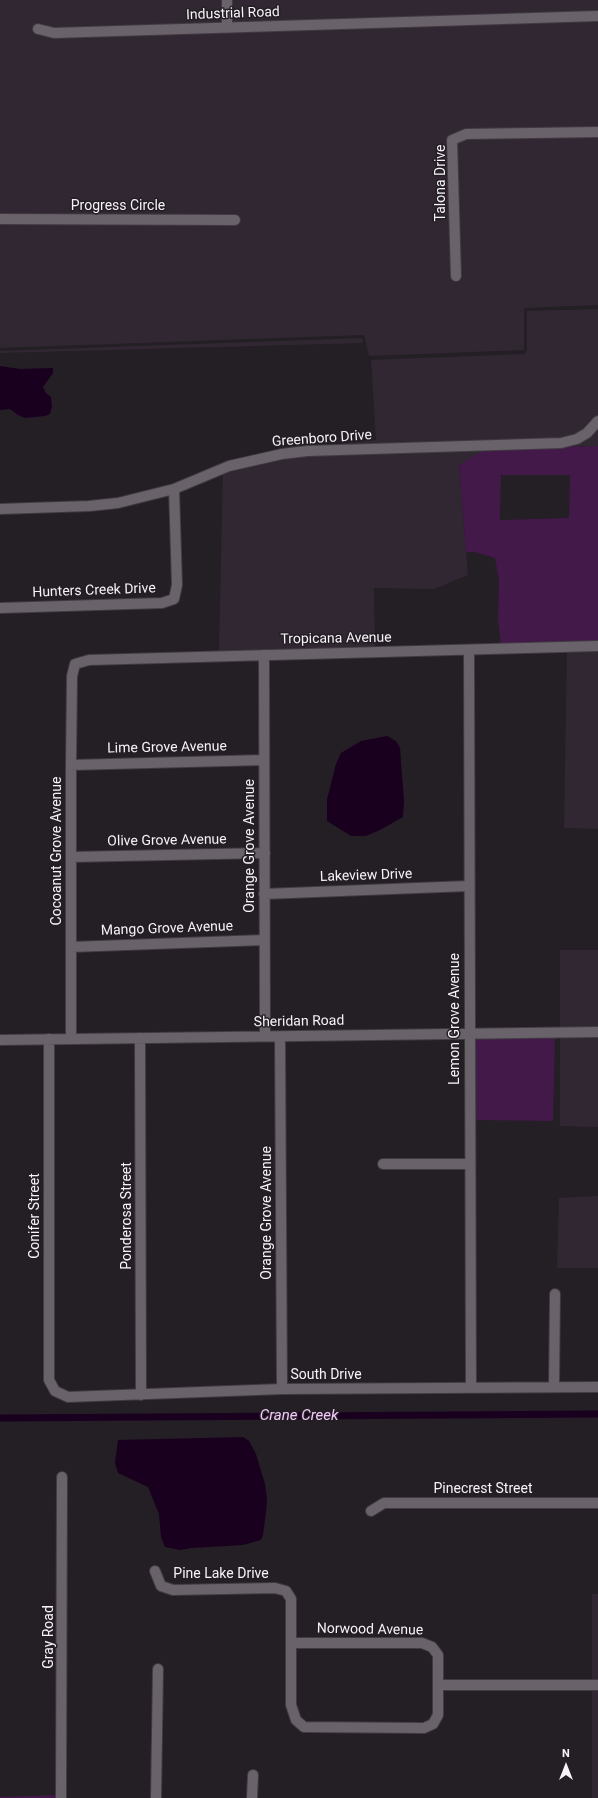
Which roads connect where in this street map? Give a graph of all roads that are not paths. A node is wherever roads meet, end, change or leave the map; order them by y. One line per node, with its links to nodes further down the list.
1 (227, 0): 3 (street)
2 (598, 16): 3 (street, Industrial Road)
3 (227, 28): 4 (street, Industrial Road)
4 (38, 29)
5 (598, 132): 8 (street, Talona Drive)
6 (0, 219): 7 (street, Progress Circle)
7 (235, 220)
8 (456, 276)
9 (598, 421): 10 (street, Greenboro Drive)
10 (174, 489): 11 (street, Greenboro Drive); 12 (street, Hunters Creek Drive)
11 (0, 509)
12 (0, 608)
13 (598, 646): 14 (street, Tropicana Avenue)
14 (469, 650): 15 (street, Tropicana Avenue); 21 (street, Lemon Grove Avenue)
15 (264, 655): 16 (street, Tropicana Avenue); 17 (street, Orange Grove Avenue)
16 (75, 664): 18 (street, Cocoanut Grove Avenue)
17 (264, 760): 18 (street, Lime Grove Avenue); 19 (street, Orange Grove Avenue)
18 (71, 764): 20 (street, Cocoanut Grove Avenue)
19 (265, 853): 20 (street, Olive Grove Avenue); 22 (street, Orange Grove Avenue)
20 (71, 857): 24 (street, Cocoanut Grove Avenue)
21 (468, 886): 22 (street, Lakeview Drive); 26 (street, Lemon Grove Avenue)
22 (264, 894): 23 (street, Orange Grove Avenue)
23 (264, 940): 24 (street, Mango Grove Avenue); 27 (street, Orange Grove Avenue)
24 (71, 947): 31 (street, Cocoanut Grove Avenue)
25 (598, 1032): 26 (street, Sheridan Road)
26 (469, 1034): 28 (street, Sheridan Road); 34 (street, Lemon Grove Avenue)
27 (265, 1036): 28 (street, Sheridan Road); 29 (street, Sheridan Road)
28 (280, 1037): 39 (street, Orange Grove Avenue)
29 (140, 1038): 31 (street, Sheridan Road); 41 (street, Ponderosa Street)
30 (49, 1039): 31 (street, Sheridan Road); 32 (street, Sheridan Road); 40 (street, Conifer Street)
31 (71, 1039)
32 (0, 1040)
33 (383, 1164): 34 (street)
34 (469, 1164): 38 (street, Lemon Grove Avenue)
35 (555, 1294): 36 (street)
36 (554, 1386): 37 (street, South Drive); 38 (street, South Drive)
37 (598, 1386)
38 (470, 1387): 39 (street, South Drive)
39 (282, 1389): 41 (street, South Drive)
40 (55, 1391): 41 (street, South Drive)
41 (141, 1395)
42 (62, 1476): 51 (street, Gray Road)
43 (598, 1503): 44 (street, Pinecrest Street)
44 (371, 1511)
45 (155, 1571): 46 (street, Pine Lake Drive)
46 (291, 1643): 48 (street, Norwood Avenue); 48 (street, Pine Lake Drive)
47 (158, 1669): 52 (street)
48 (438, 1685): 49 (street)
49 (598, 1685)
50 (253, 1775): 53 (street)
51 (62, 1798)
52 (156, 1798)
53 (252, 1798)

